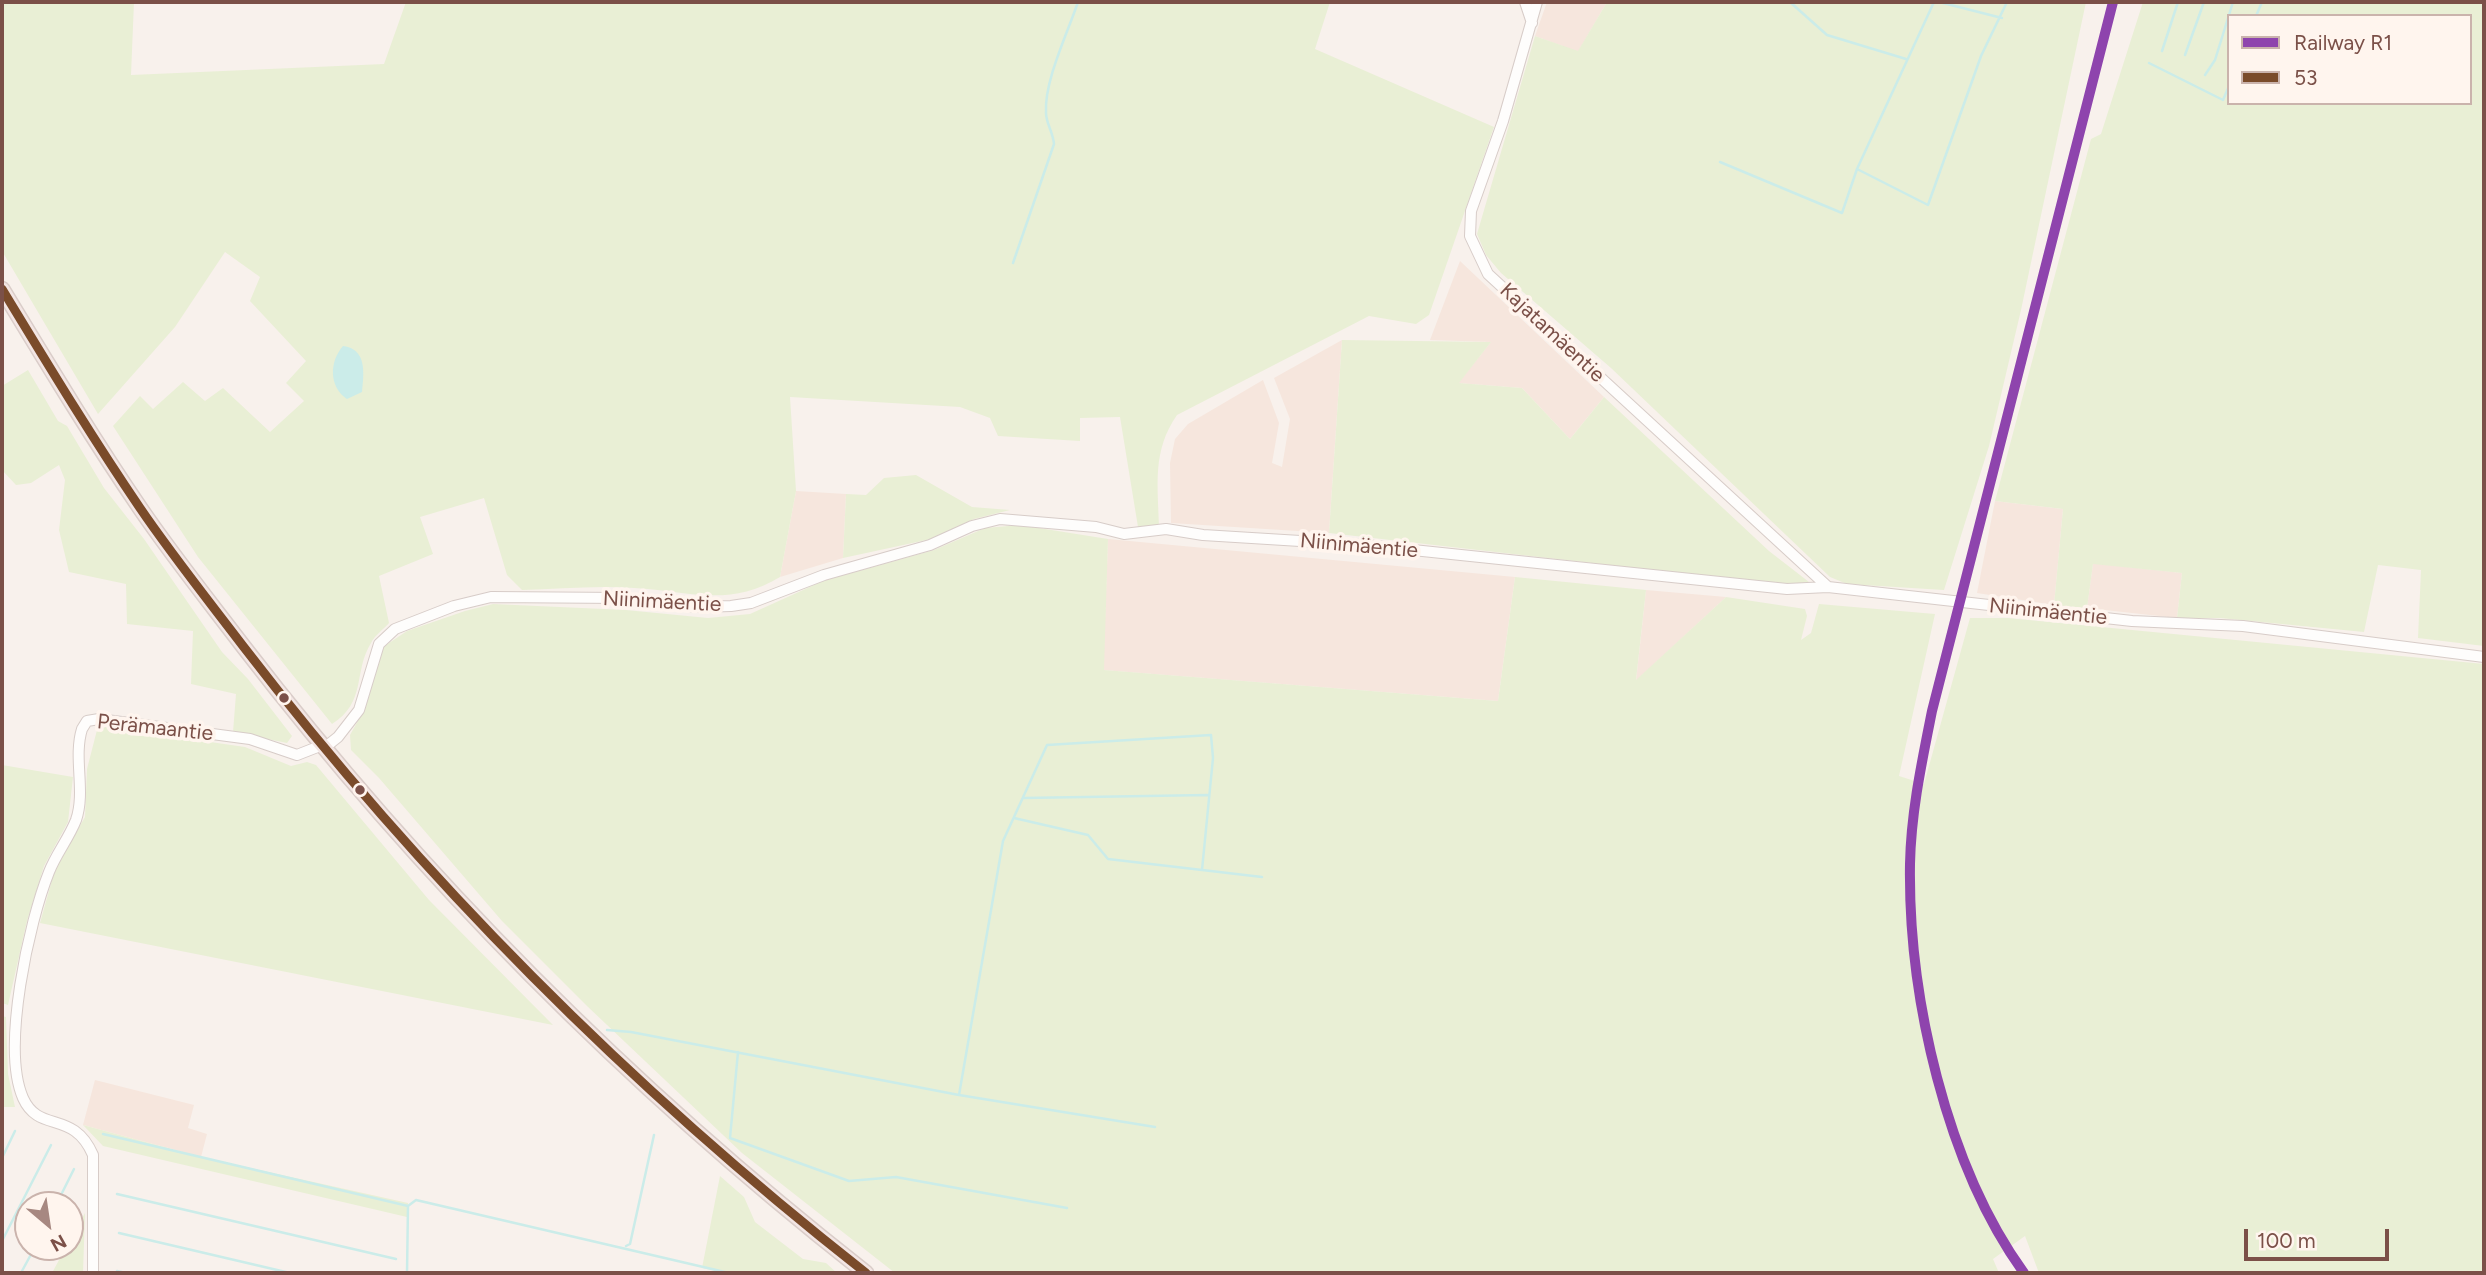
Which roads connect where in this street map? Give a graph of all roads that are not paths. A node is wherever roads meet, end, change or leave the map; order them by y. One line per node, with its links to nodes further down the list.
1 (1525, 2): 3 (street)
2 (1537, 2): 3 (street, Kajatamäentie)
3 (1532, 24): 5 (street, Kajatamäentie)
4 (2, 289): 7 (highway)
5 (1828, 587): 6 (street, Niinimäentie); 7 (street, Niinimäentie)
6 (2484, 657)
7 (322, 748): 8 (street, Perämaantie); 9 (highway)
8 (93, 1273)
9 (866, 1273)

